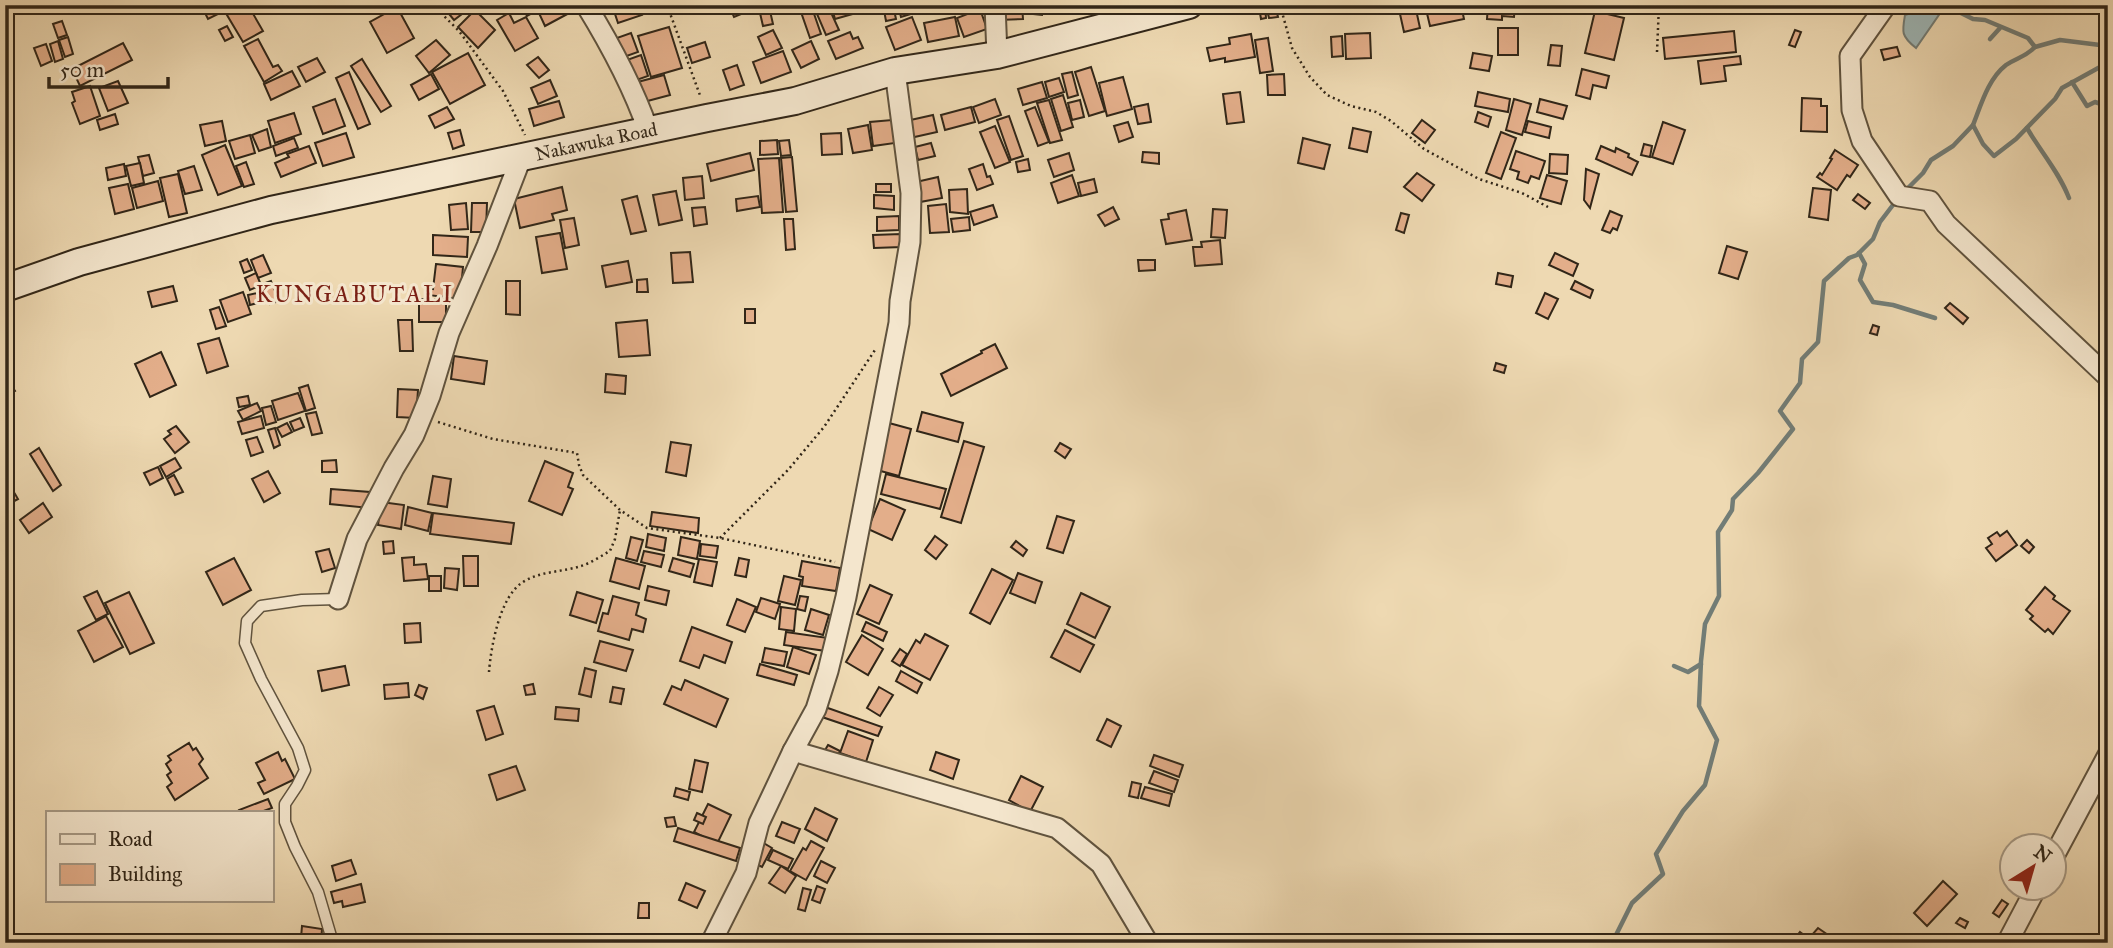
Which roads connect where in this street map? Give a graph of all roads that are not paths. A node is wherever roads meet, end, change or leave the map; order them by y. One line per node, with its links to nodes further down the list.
1 (586, 5): 7 (street)
2 (995, 5): 5 (street)
3 (1189, 5): 5 (main road, Nakawuka Road)
4 (1886, 5): 10 (street)
5 (997, 55): 6 (main road, Nakawuka Road)
6 (895, 71): 7 (main road, Nakawuka Road); 12 (street)
7 (648, 130): 8 (main road, Nakawuka Road)
8 (527, 156): 9 (main road, Nakawuka Road); 11 (street)
9 (5, 288)
10 (2108, 377)
11 (338, 599): 16 (lane)
12 (793, 751): 17 (street); 18 (street)
13 (2108, 755): 14 (street)
14 (2066, 832)
15 (2029, 902): 19 (street)
16 (333, 943)
17 (712, 943)
18 (1148, 943)
19 (2007, 943)

